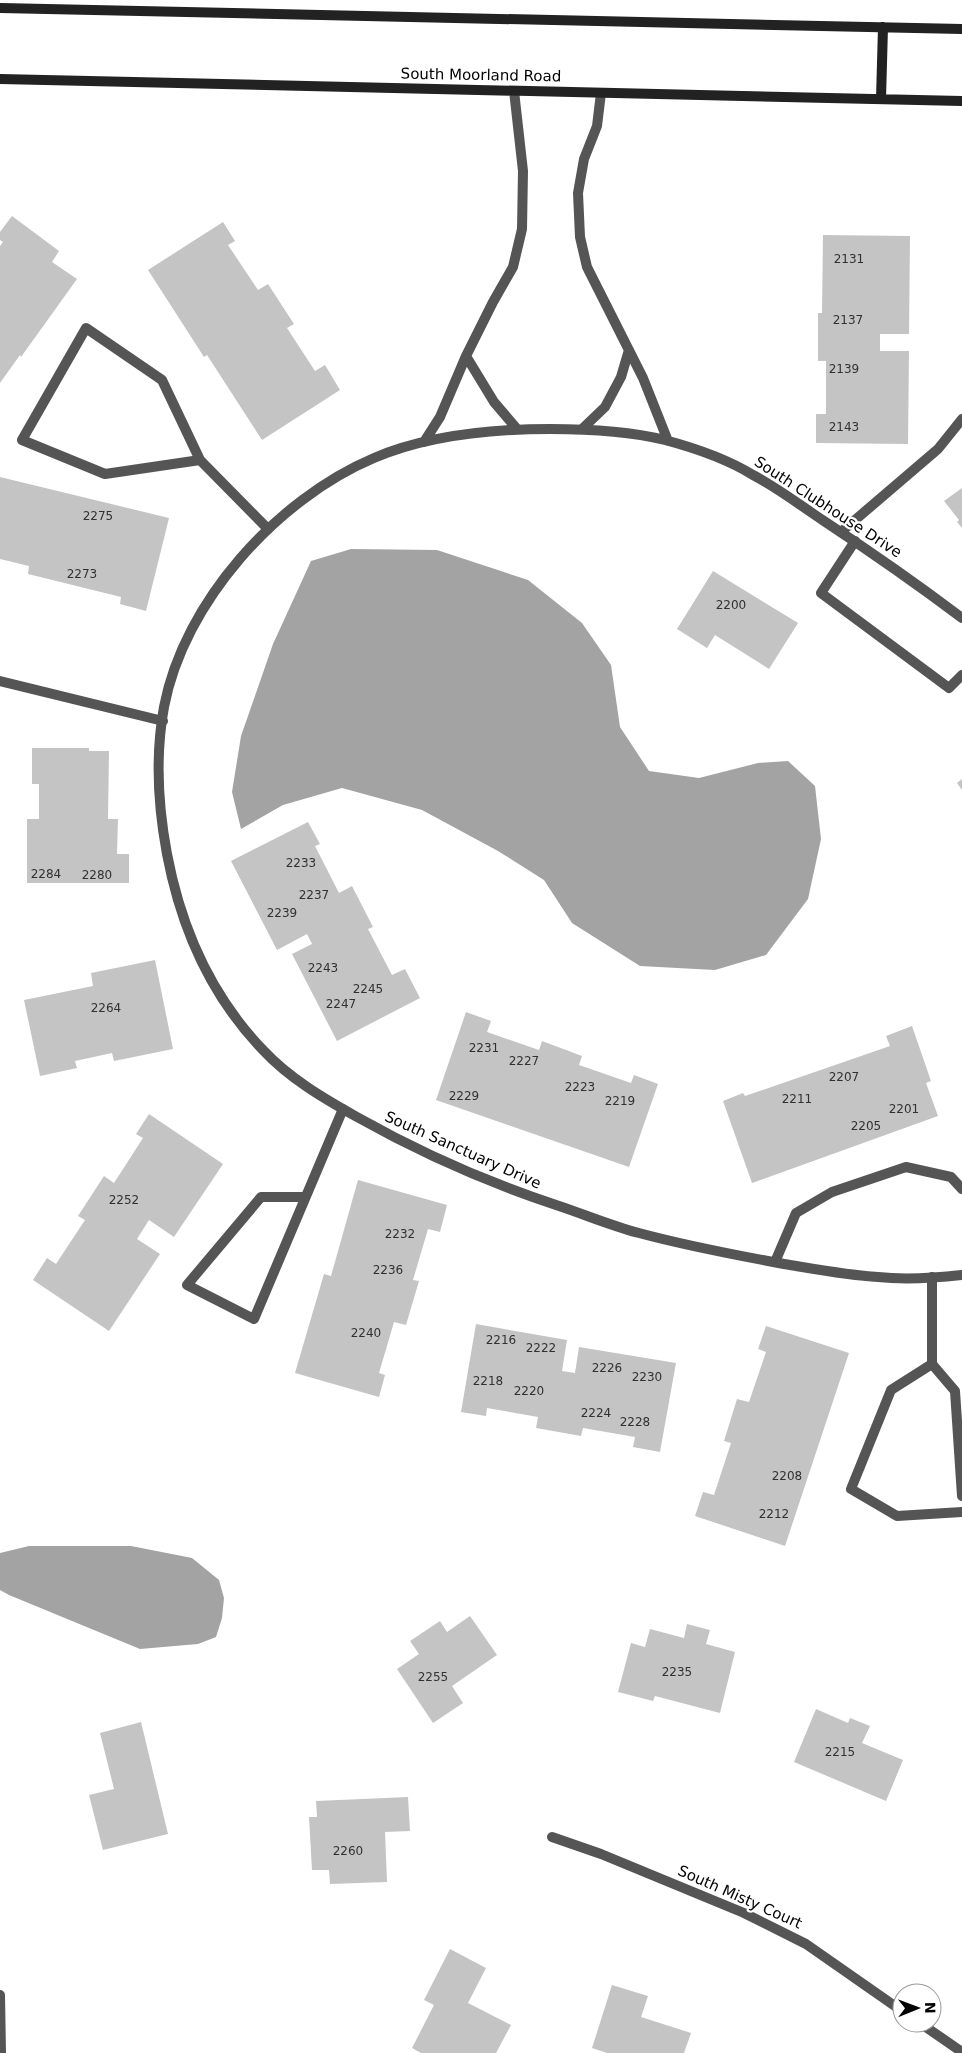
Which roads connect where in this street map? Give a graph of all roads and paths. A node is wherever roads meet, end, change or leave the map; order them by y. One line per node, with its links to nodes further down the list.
1 (0, 8): 2 (main road)
2 (883, 27): 3 (main road); 7 (main road)
3 (962, 29)
4 (0, 80): 5 (main road, South Moorland Road)
5 (514, 91): 6 (main road, South Moorland Road); 10 (street)
6 (601, 93): 7 (main road, South Moorland Road); 9 (street)
7 (881, 99): 8 (main road, South Moorland Road)
8 (962, 101)
9 (629, 350): 13 (street); 14 (street)
10 (466, 356): 12 (street); 15 (street)
11 (962, 419): 18 (street)
12 (518, 429): 13 (street, South Clubhouse Drive); 15 (street, South Clubhouse Drive)
13 (582, 429): 14 (street, South Clubhouse Drive)
14 (668, 441): 18 (street, South Clubhouse Drive)
15 (424, 442): 17 (street, South Clubhouse Drive)
16 (200, 460): 16 (street); 17 (street)
17 (268, 529): 23 (street, South Clubhouse Drive)
18 (841, 532): 19 (street, South Clubhouse Drive)
19 (855, 541): 20 (street, South Clubhouse Drive); 21 (street)
20 (962, 618)
21 (962, 675)
22 (0, 681): 23 (street)
23 (163, 721): 24 (street, South Sanctuary Drive)
24 (343, 1109): 26 (street); 27 (street, South Sanctuary Drive)
25 (962, 1189): 27 (street)
26 (305, 1197): 26 (street)
27 (775, 1262): 29 (street, South Sanctuary Drive)
28 (962, 1275): 29 (street, South Sanctuary Drive)
29 (932, 1277): 30 (street)
30 (932, 1364): 31 (street); 32 (street)
31 (962, 1496)
32 (962, 1512)
33 (552, 1837): 35 (street, South Misty Court)
34 (0, 1995): 38 (street)
35 (892, 2004)
36 (934, 2033): 37 (street)
37 (962, 2052)
38 (1, 2053)

